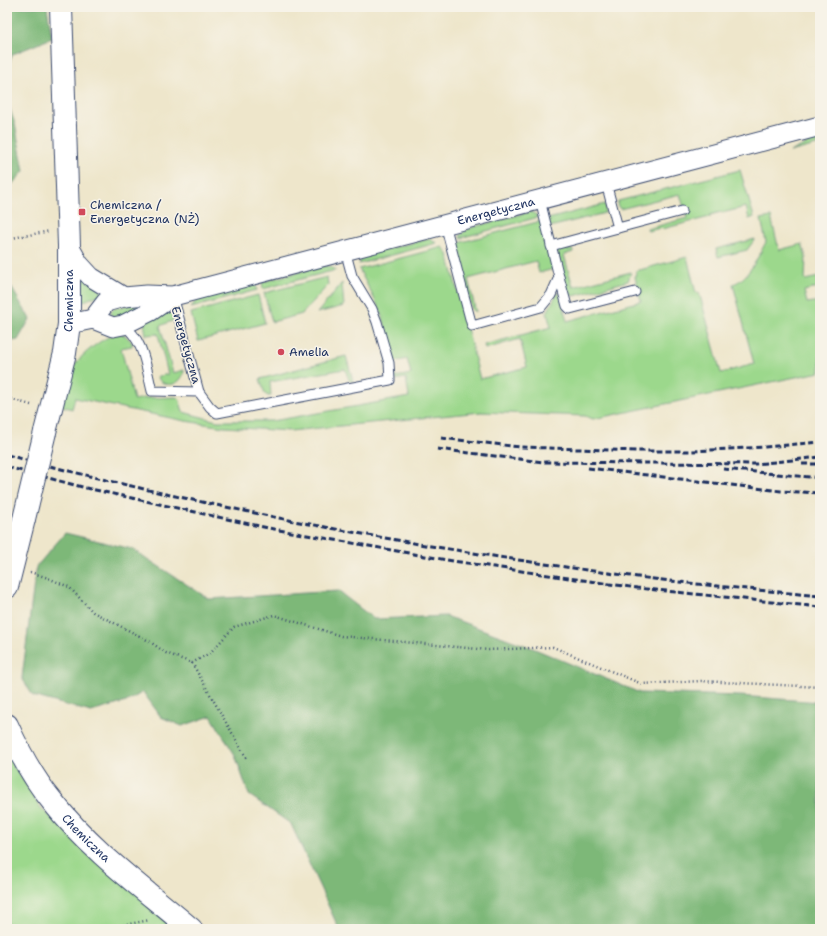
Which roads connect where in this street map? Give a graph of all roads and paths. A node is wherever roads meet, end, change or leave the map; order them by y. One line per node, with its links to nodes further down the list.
1 (62, 7): 8 (street, Chemiczna)
2 (820, 126): 3 (street, Energetyczna)
3 (606, 183): 4 (street, Energetyczna); 7 (lane)
4 (540, 200): 6 (street, Energetyczna); 10 (lane)
5 (682, 211): 7 (lane)
6 (445, 224): 11 (street, Energetyczna); 12 (lane)
7 (618, 228): 10 (lane)
8 (68, 237): 9 (path); 15 (street); 17 (street, Chemiczna)
9 (7, 239)
10 (551, 246): 12 (lane)
11 (345, 250): 14 (street, Energetyczna); 19 (lane)
12 (559, 276): 13 (lane)
13 (635, 292)
14 (173, 296): 15 (street, Energetyczna); 18 (street, Energetyczna); 19 (lane, Energetyczna)
15 (124, 297): 16 (street, Energetyczna)
16 (93, 319): 17 (street); 18 (street)
17 (70, 324): 21 (street, Chemiczna)
18 (123, 325): 19 (lane, Energetyczna)
19 (200, 392)
20 (7, 398): 21 (path)
21 (51, 411): 22 (street, Chemiczna, bridge)
22 (9, 577): 23 (path)
23 (192, 663): 24 (path); 26 (path)
24 (820, 687)
25 (7, 725): 27 (street, Chemiczna)
26 (247, 759)
27 (174, 915): 28 (path); 29 (street, Chemiczna)
28 (103, 929)
29 (192, 929)

